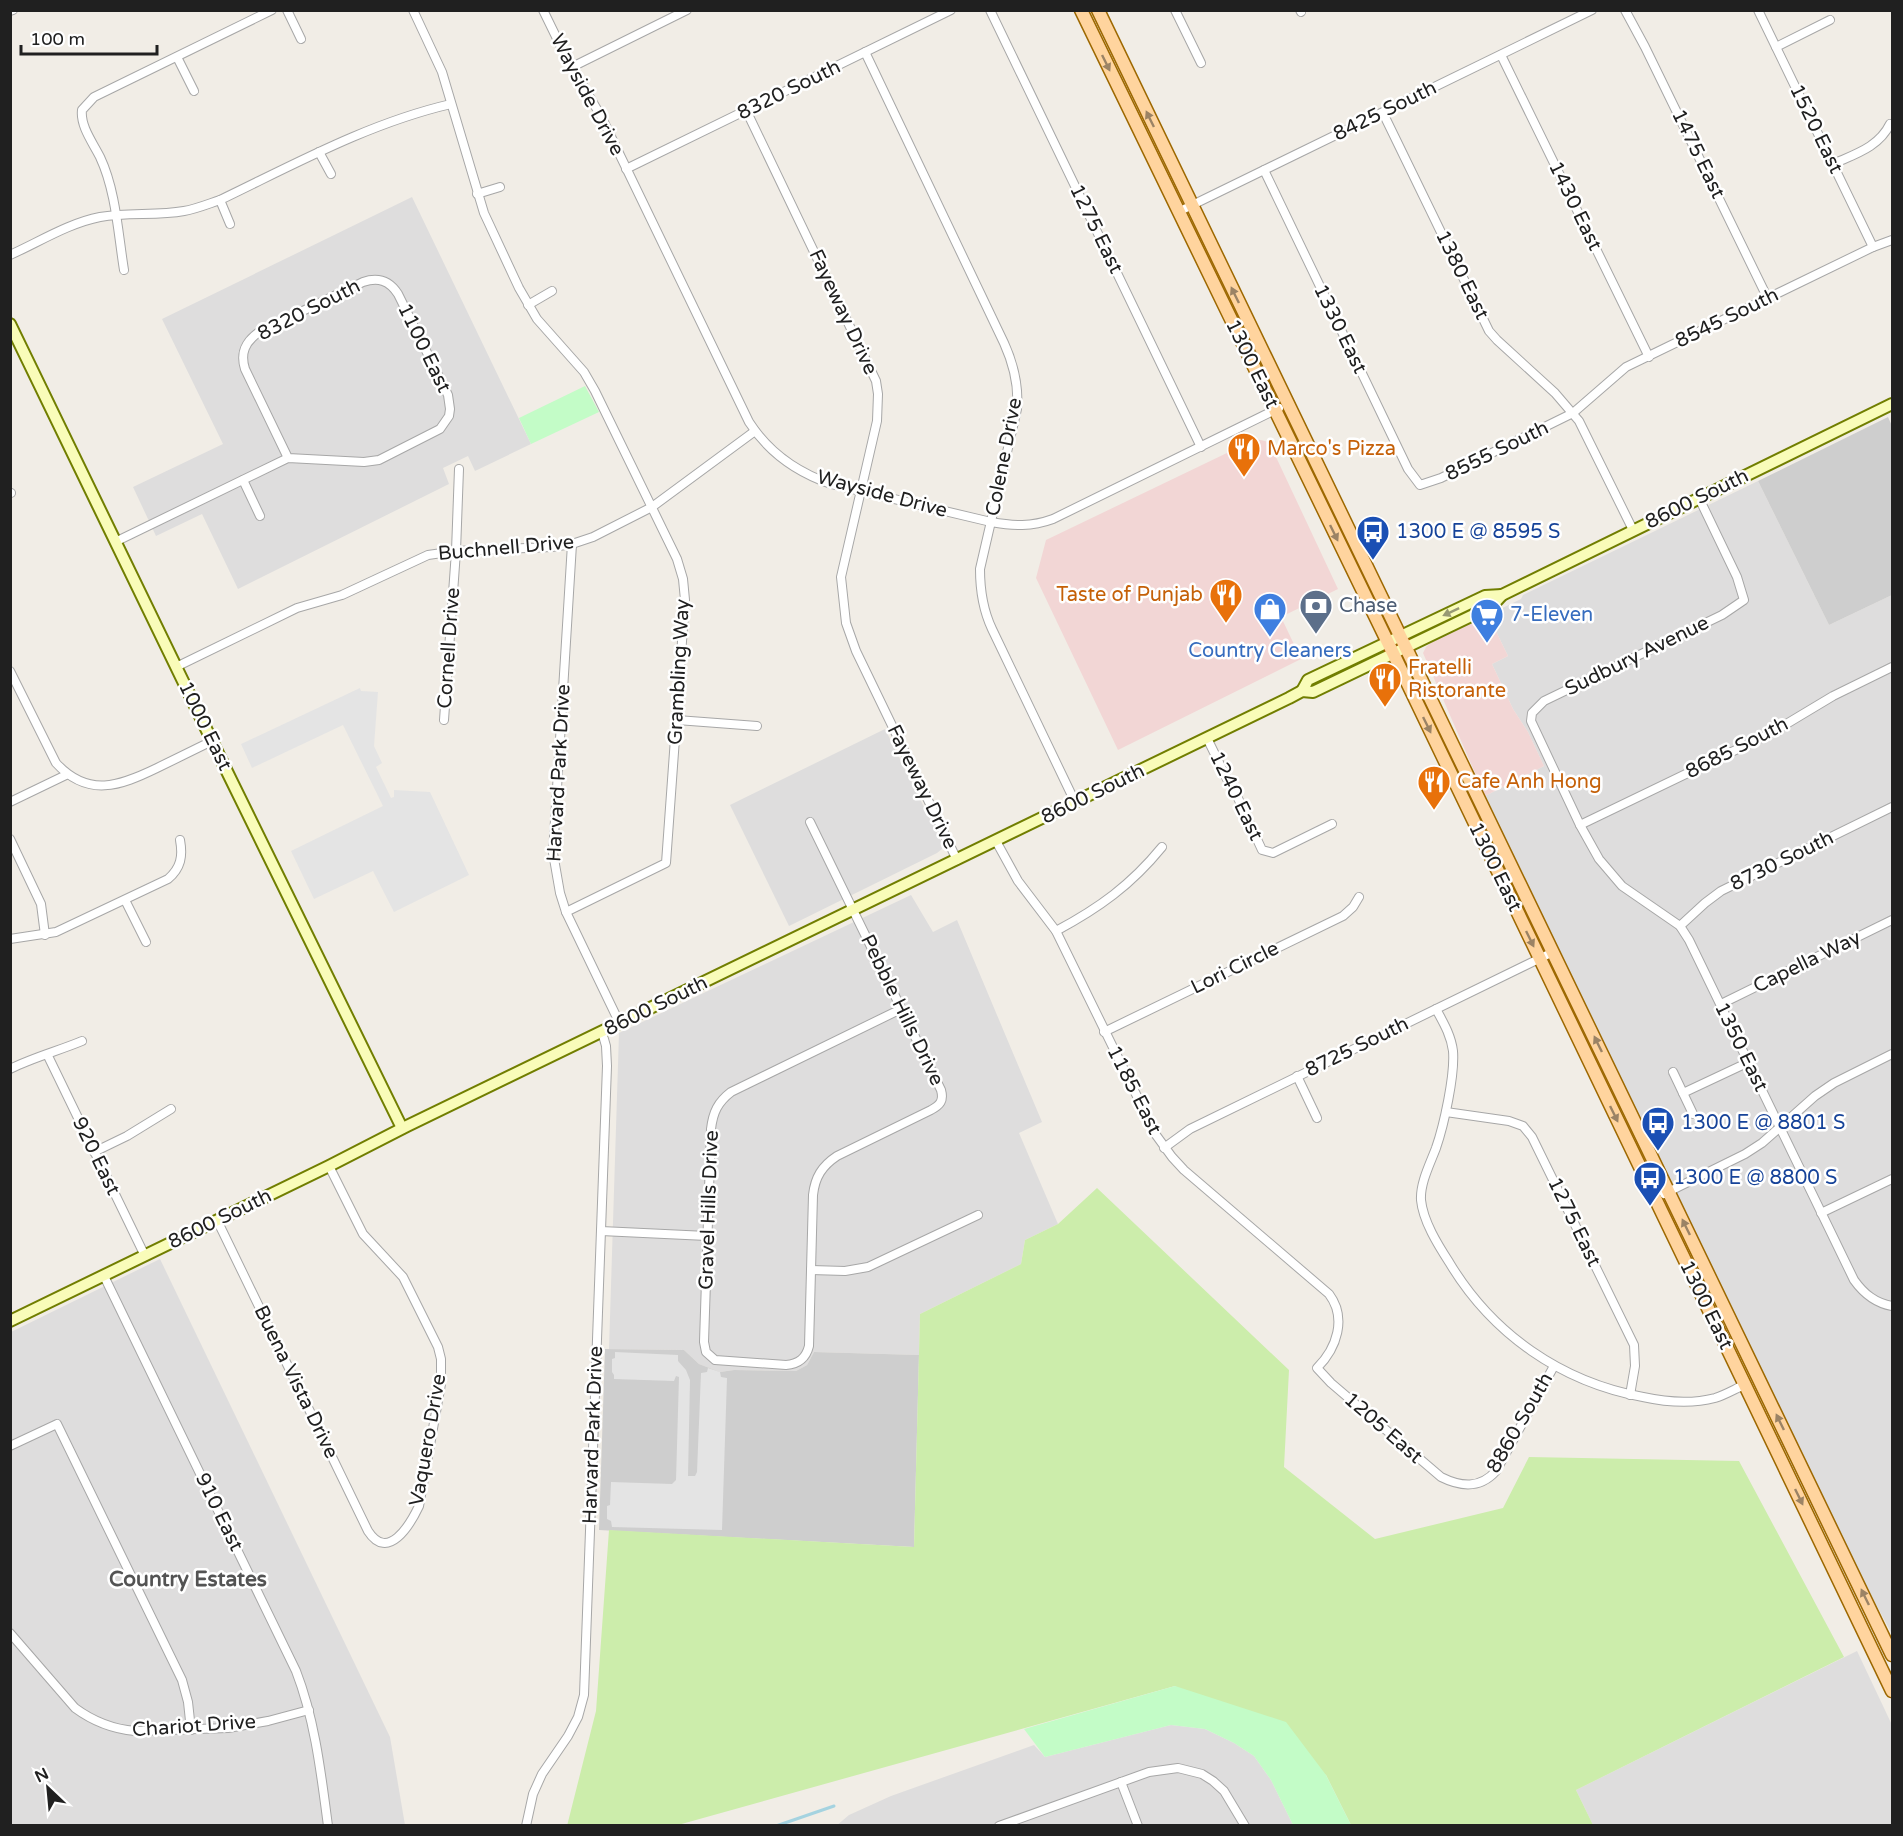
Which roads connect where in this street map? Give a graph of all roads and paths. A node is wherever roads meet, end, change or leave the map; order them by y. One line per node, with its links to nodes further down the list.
1 (272, 10): 19 (street)
2 (287, 10): 15 (street)
3 (413, 10): 23 (street, Grambling Way)
4 (543, 10): 21 (street, Wayside Drive)
5 (687, 10): 21 (street)
6 (951, 10): 17 (street, 8320 South)
7 (990, 10): 54 (street, 1275 East)
8 (1081, 10): 36 (main road, 1300 East, one-way to 36)
9 (1098, 10): 35 (main road, 1300 East, one-way to 9)
10 (1175, 10): 20 (street)
11 (1592, 10): 18 (street, 8425 South)
12 (1625, 10): 45 (street, 1475 East)
13 (1758, 10): 16 (street, 1520 East)
14 (1830, 20): 16 (street)
15 (301, 39)
16 (1776, 47): 28 (street, 1520 East)
17 (865, 52): 24 (street, 8320 South); 65 (street, Colene Drive)
18 (1501, 54): 25 (street, 8425 South); 48 (street, 1430 East)
19 (177, 57): 22 (street); 37 (street)
20 (1201, 63)
21 (572, 67): 29 (street, Wayside Drive)
22 (194, 92)
23 (451, 104): 27 (street); 33 (street, Grambling Way)
24 (746, 110): 29 (street, 8320 South); 61 (street, Fayeway Drive)
25 (1383, 113): 30 (street, 8425 South); 52 (street, 1380 East)
26 (1890, 124): 28 (street)
27 (320, 152): 31 (street); 34 (street)
28 (1833, 164): 40 (street, 1520 East)
29 (626, 169): 53 (street, Wayside Drive)
30 (1264, 170): 35 (street, 8425 South); 60 (street, 1330 East)
31 (331, 174)
32 (500, 187): 33 (street)
33 (477, 194): 46 (street, Grambling Way)
34 (220, 200): 37 (street); 38 (street)
35 (1192, 205): 36 (street, 8425 South); 49 (main road, 1300 East, one-way to 35)
36 (1178, 212): 51 (main road, 1300 East)
37 (115, 215): 41 (street); 42 (street)
38 (230, 224)
39 (1893, 240): 40 (street, 8545 South)
40 (1873, 247): 45 (street, 8545 South)
41 (10, 255)
42 (124, 270)
43 (382, 280): 55 (street, 8320 South); 55 (street, 1100 East)
44 (552, 291): 46 (street)
45 (1768, 299): 48 (street, 8545 South)
46 (528, 305): 63 (street, Grambling Way)
47 (10, 324): 67 (main road, 1000 East)
48 (1649, 357): 52 (street, 8545 South)
49 (1288, 404): 51 (street, Wayside Drive); 57 (main road, 1300 East)
50 (1892, 404): 62 (main road, 8600 South)
51 (1275, 411): 54 (street, Wayside Drive); 58 (main road, 1300 East)
52 (1573, 414): 60 (street, 8555 South); 66 (street, 1380 East)
53 (755, 431): 61 (street, Wayside Drive); 63 (street, Buchnell Drive)
54 (1201, 447): 65 (street, Wayside Drive)
55 (288, 458): 59 (street)
56 (459, 469): 69 (street, Cornell Drive)
57 (1322, 474): 58 (main road); 70 (main road, 1300 East)
58 (1307, 478): 71 (main road, 1300 East, one-way to 71)
59 (243, 480): 64 (street); 67 (street)
60 (1420, 485)
61 (861, 491): 65 (street, Wayside Drive); 91 (street, Fayeway Drive)
62 (1699, 498): 66 (main road, 8600 South); 86 (street, Sudbury Avenue)
63 (651, 507): 68 (street, Buchnell Drive); 76 (street, Grambling Way)
64 (260, 516)
65 (992, 522): 82 (street, Colene Drive)
66 (1633, 530): 70 (main road, 8600 South)
67 (115, 542): 72 (main road, 1000 East)
68 (572, 544): 69 (street, Buchnell Drive); 95 (street, Harvard Park Drive)
69 (456, 551): 72 (street, Buchnell Drive); 75 (street, Cornell Drive)
70 (1403, 642): 71 (main road, 8600 South); 102 (main road, 1300 East)
71 (1390, 648): 78 (main road, 8600 South); 103 (main road, 1300 East, one-way to 103)
72 (176, 667): 79 (main road, 1000 East)
73 (1893, 667): 86 (street, 8685 South)
74 (10, 671): 80 (street)
75 (444, 720)
76 (677, 720): 77 (street); 95 (street, Grambling Way)
77 (757, 726)
78 (1207, 738): 82 (main road, 8600 South); 85 (street, 1240 East)
79 (212, 741): 80 (street); 122 (main road, 1000 East)
80 (66, 775): 81 (street)
81 (10, 802)
82 (1076, 802): 89 (main road, 8600 South)
83 (1893, 807): 97 (street, 8730 South)
84 (810, 822): 94 (street, Pebble Hills Drive)
85 (1332, 824)
86 (1580, 825): 97 (street)
87 (10, 839): 99 (street)
88 (180, 840): 93 (street)
89 (996, 840): 91 (main road, 8600 South); 98 (street, 1185 East)
90 (1162, 847): 98 (street)
91 (957, 860): 94 (main road, 8600 South)
92 (1359, 897): 109 (street, Lori Circle)
93 (125, 900): 99 (street); 101 (street)
94 (853, 910): 105 (street, Pebble Hills Drive); 107 (main road, 8600 South)
95 (567, 912): 107 (street, Harvard Park Drive)
96 (1893, 921): 104 (street, Capella Way)
97 (1680, 926): 104 (street, 1350 East)
98 (1056, 931): 109 (street, 1185 East)
99 (45, 934): 100 (street)
100 (10, 939)
101 (146, 942)
102 (1553, 951): 103 (street, 8725 South); 128 (main road, 1300 East, one-way to 102)
103 (1540, 958): 106 (street, 8725 South); 129 (main road, 1300 East, one-way to 129)
104 (1720, 1004): 113 (street, 1350 East)
105 (901, 1009): 134 (street, Gravel Hills Drive); 136 (street, Pebble Hills Drive)
106 (1436, 1009): 116 (street, 8725 South); 119 (street)
107 (620, 1024): 108 (main road, 8600 South)
108 (602, 1032): 122 (main road, 8600 South); 133 (street, Harvard Park Drive)
109 (1104, 1032): 124 (street, 1185 East)
110 (82, 1041): 112 (street)
111 (1893, 1054): 123 (street)
112 (48, 1056): 114 (street); 125 (street, 920 East)
113 (1749, 1062): 117 (street); 123 (street, 1350 East)
114 (10, 1069)
115 (1673, 1072): 117 (street)
116 (1297, 1076): 121 (street); 124 (street, 8725 South)
117 (1683, 1094): 120 (street)
118 (171, 1109): 125 (street)
119 (1446, 1112): 141 (street); 144 (street, 1275 East)
120 (1693, 1114)
121 (1317, 1118)
122 (402, 1128): 126 (main road, 8600 South)
123 (1780, 1129): 128 (street); 130 (street, 1350 East)
124 (1164, 1148): 142 (street, 1185 East)
125 (94, 1152): 135 (street, 920 East)
126 (329, 1166): 132 (main road, 8600 South); 147 (street, Vaquero Drive)
127 (1893, 1179): 130 (street)
128 (1669, 1191): 129 (street); 149 (main road, 1300 East, one-way to 128)
129 (1655, 1198): 143 (main road, 1300 East)
130 (1821, 1213): 138 (street, 1350 East)
131 (978, 1215): 136 (street)
132 (218, 1220): 135 (main road, 8600 South); 147 (street, Buena Vista Drive)
133 (601, 1232): 134 (street); 156 (street, Harvard Park Drive)
134 (707, 1236): 140 (street, Gravel Hills Drive)
135 (145, 1256): 137 (main road, 8600 South)
136 (811, 1270): 140 (street, Pebble Hills Drive)
137 (104, 1276): 139 (main road, 8600 South); 152 (street, 910 East)
138 (1893, 1306)
139 (10, 1321)
140 (802, 1360)
141 (1554, 1366): 144 (street); 146 (street, 8860 South)
142 (1317, 1368): 146 (street, 1205 East)
143 (1744, 1385): 144 (street); 150 (main road, 1300 East, one-way to 150)
144 (1630, 1395)
145 (10, 1446): 153 (street)
146 (1452, 1483)
147 (376, 1542)
148 (10, 1633): 153 (street, Chariot Drive)
149 (1892, 1652): 150 (street)
150 (1876, 1657): 151 (main road, 1300 East)
151 (1893, 1691)
152 (309, 1710): 153 (street, Chariot Drive); 155 (street, 910 East)
153 (191, 1730)
154 (1121, 1782): 157 (street); 158 (street); 159 (street)
155 (328, 1826)
156 (526, 1826)
157 (999, 1826)
158 (1138, 1826)
159 (1245, 1826)

